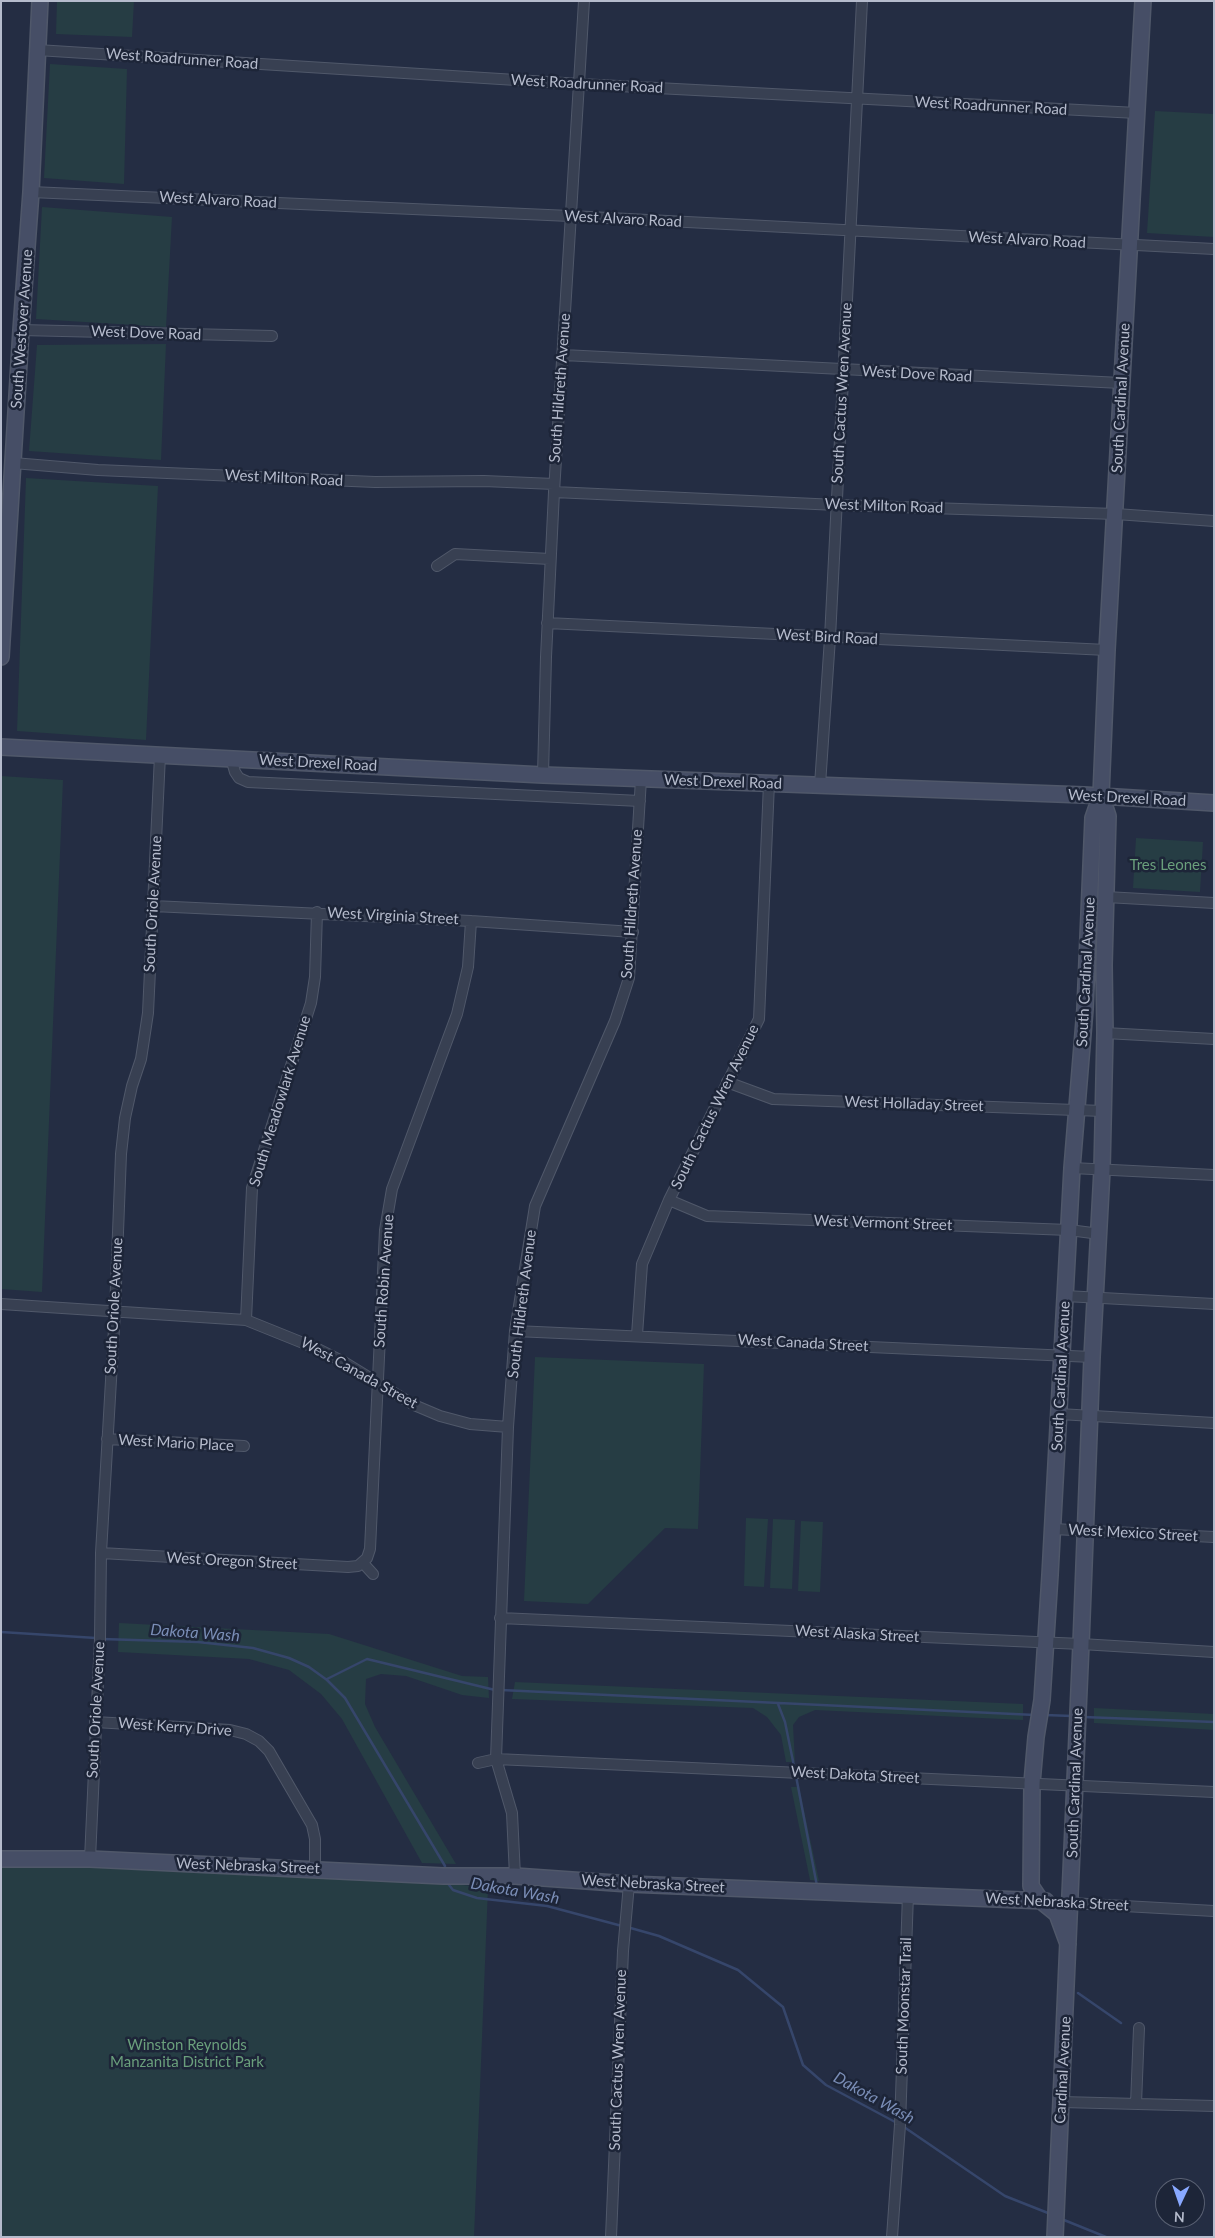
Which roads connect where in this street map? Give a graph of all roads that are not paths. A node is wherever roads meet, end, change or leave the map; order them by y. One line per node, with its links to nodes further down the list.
1 (40, 1): 5 (main road, South Westover Avenue)
2 (584, 1): 6 (street, South Hildreth Avenue)
3 (862, 1): 7 (street, South Cactus Wren Avenue)
4 (1143, 1): 8 (main road, South Cardinal Avenue)
5 (37, 50): 6 (street, West Roadrunner Road); 9 (main road, South Westover Avenue)
6 (580, 84): 7 (street, West Roadrunner Road); 10 (street, South Hildreth Avenue)
7 (857, 99): 8 (street, West Roadrunner Road); 11 (street, South Cactus Wren Avenue)
8 (1137, 113): 12 (main road, South Cardinal Avenue)
9 (31, 192): 10 (street, West Alvaro Road); 14 (main road, South Westover Avenue)
10 (570, 216): 11 (street, West Alvaro Road); 16 (street, South Hildreth Avenue)
11 (850, 231): 12 (street, West Alvaro Road); 17 (street, South Cactus Wren Avenue)
12 (1130, 245): 13 (street, West Alvaro Road); 18 (main road, South Cardinal Avenue)
13 (1214, 249)
14 (20, 330): 15 (street, West Dove Road); 19 (main road, South Westover Avenue)
15 (272, 336)
16 (563, 355): 17 (street, West Dove Road); 20 (street, South Hildreth Avenue)
17 (844, 370): 18 (street, West Dove Road); 21 (street, South Cactus Wren Avenue)
18 (1122, 383): 22 (main road, South Cardinal Avenue)
19 (13, 463): 20 (street, West Milton Road); 29 (main road, South Westover Avenue)
20 (554, 488): 21 (street, West Milton Road); 24 (street, South Hildreth Avenue)
21 (837, 505): 22 (street, West Milton Road); 27 (street, South Cactus Wren Avenue)
22 (1116, 514): 23 (street, West Milton Road); 28 (main road, South Cardinal Avenue)
23 (1214, 521)
24 (550, 559): 25 (street); 26 (street, South Hildreth Avenue)
25 (437, 566)
26 (547, 623): 27 (street, West Bird Road); 33 (street, South Hildreth Avenue)
27 (830, 638): 28 (street, West Bird Road); 36 (street, South Cactus Wren Avenue)
28 (1107, 650): 37 (main road, South Cardinal Avenue)
29 (1, 657)
30 (1, 747): 31 (main road, West Drexel Road)
31 (160, 755): 32 (main road, West Drexel Road); 42 (street, South Oriole Avenue)
32 (231, 758): 33 (main road, West Drexel Road); 38 (street, West Drexel Road)
33 (543, 775): 34 (main road, West Drexel Road)
34 (641, 779): 35 (main road, West Drexel Road); 38 (street, South Hildreth Avenue)
35 (769, 783): 36 (main road, West Drexel Road); 48 (street, South Cactus Wren Avenue)
36 (820, 785): 37 (main road, West Drexel Road)
37 (1101, 795): 39 (main road, West Drexel Road); 40 (main road, South Cardinal Avenue); 49 (main road, South Cardinal Avenue)
38 (640, 801): 45 (street, South Hildreth Avenue)
39 (1214, 803)
40 (1106, 898): 41 (street); 46 (main road, South Cardinal Avenue)
41 (1214, 903)
42 (153, 906): 43 (street, West Virginia Street); 61 (street, South Oriole Avenue)
43 (317, 912): 44 (street, West Virginia Street); 62 (street, South Meadowlark Avenue)
44 (471, 921): 45 (street, West Virginia Street); 67 (street, South Robin Avenue)
45 (633, 932): 63 (street, South Hildreth Avenue)
46 (1105, 1033): 47 (street); 50 (main road, South Cardinal Avenue)
47 (1214, 1038)
48 (727, 1082): 49 (street, West Holladay Street); 54 (street, South Cactus Wren Avenue)
49 (1078, 1110): 50 (street, West Holladay Street); 51 (main road, South Cardinal Avenue)
50 (1103, 1111): 52 (main road, South Cardinal Avenue)
51 (1072, 1168): 52 (street); 55 (main road, South Cardinal Avenue)
52 (1102, 1170): 53 (street); 56 (main road, South Cardinal Avenue)
53 (1214, 1175)
54 (669, 1200): 55 (street, West Vermont Street); 64 (street, South Cactus Wren Avenue)
55 (1068, 1230): 56 (street, West Vermont Street); 57 (main road, South Cardinal Avenue)
56 (1100, 1234): 58 (main road, South Cardinal Avenue)
57 (1065, 1296): 58 (street); 65 (main road, South Cardinal Avenue)
58 (1096, 1297): 60 (street); 66 (main road, South Cardinal Avenue)
59 (1, 1304): 61 (street, West Canada Street)
60 (1214, 1304)
61 (115, 1311): 62 (street, West Canada Street); 72 (street, South Oriole Avenue)
62 (246, 1320): 67 (street, West Canada Street)
63 (515, 1330): 64 (street, West Canada Street); 71 (street, South Hildreth Avenue)
64 (637, 1335): 65 (street, West Canada Street)
65 (1061, 1355): 66 (street, West Canada Street); 68 (main road, South Cardinal Avenue)
66 (1092, 1357): 69 (main road, South Cardinal Avenue)
67 (378, 1384): 71 (street, West Canada Street); 78 (street, South Robin Avenue)
68 (1059, 1414): 69 (street); 74 (main road, South Cardinal Avenue)
69 (1091, 1416): 70 (street); 75 (main road, South Cardinal Avenue)
70 (1214, 1423)
71 (508, 1427): 80 (street, South Hildreth Avenue)
72 (107, 1439): 73 (street, West Mario Place); 77 (street, South Oriole Avenue)
73 (244, 1446)
74 (1053, 1529): 75 (street, West Mexico Street); 81 (main road, South Cardinal Avenue)
75 (1086, 1530): 76 (street, West Mexico Street); 82 (main road, South Cardinal Avenue)
76 (1214, 1537)
77 (100, 1553): 78 (street, West Oregon Street); 84 (street, South Oriole Avenue)
78 (363, 1563): 79 (street)
79 (373, 1574)
80 (500, 1618): 81 (street, West Alaska Street); 85 (street, South Hildreth Avenue)
81 (1046, 1642): 82 (street, West Alaska Street); 87 (main road, South Cardinal Avenue)
82 (1081, 1644): 83 (street, West Alaska Street); 88 (main road, South Cardinal Avenue)
83 (1214, 1652)
84 (95, 1722): 90 (street, South Oriole Avenue); 92 (street, West Kerry Drive)
85 (496, 1759): 86 (street, West Dakota Street); 87 (street, West Dakota Street); 93 (street, South Hildreth Avenue)
86 (478, 1763)
87 (1032, 1783): 88 (street, West Dakota Street); 96 (main road, South Cardinal Avenue)
88 (1075, 1785): 89 (street, West Dakota Street); 97 (main road, South Cardinal Avenue)
89 (1214, 1792)
90 (90, 1859): 91 (main road, West Nebraska Street); 92 (main road, West Nebraska Street)
91 (1, 1860)
92 (315, 1869): 93 (main road, West Nebraska Street)
93 (515, 1876): 94 (main road, West Nebraska Street)
94 (629, 1884): 95 (main road, West Nebraska Street); 104 (street, South Cactus Wren Avenue)
95 (908, 1894): 96 (main road, West Nebraska Street); 105 (street, South Moonstar Trail)
96 (1041, 1901): 97 (main road, West Nebraska Street); 99 (main road, South Cardinal Avenue)
97 (1070, 1903): 98 (street, West Nebraska Street); 99 (main road, Cardinal Avenue)
98 (1214, 1911)
99 (1068, 1944): 101 (main road, Cardinal Avenue)
100 (1139, 2028): 102 (street)
101 (1062, 2102): 102 (street); 106 (main road, Cardinal Avenue)
102 (1136, 2104): 103 (street)
103 (1214, 2106)
104 (611, 2237)
105 (892, 2237)
106 (1055, 2237)

